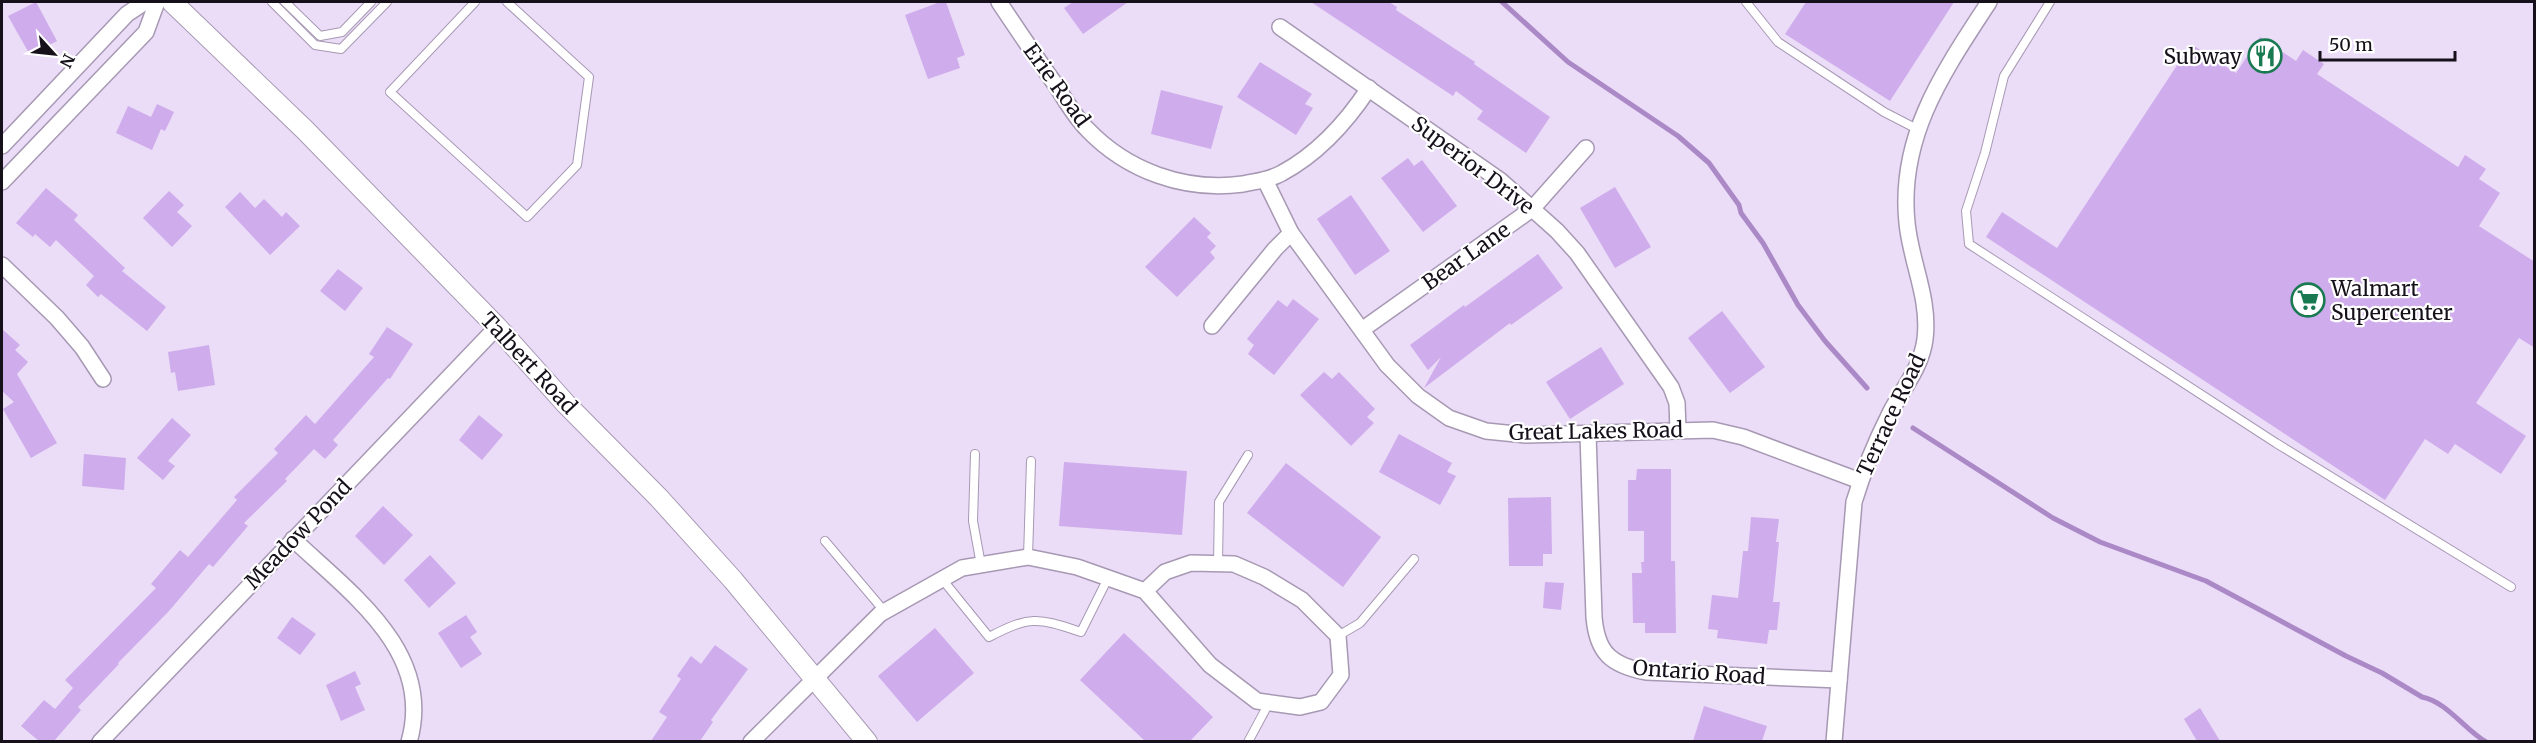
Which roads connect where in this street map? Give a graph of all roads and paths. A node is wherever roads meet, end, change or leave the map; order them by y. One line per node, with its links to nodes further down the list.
1 (145, 2): 17 (street)
2 (157, 2): 20 (street)
3 (172, 2): 24 (street, Talbert Road)
4 (272, 2): 7 (lane)
5 (285, 2): 6 (lane)
6 (371, 2)
7 (387, 2)
8 (475, 2): 9 (lane)
9 (507, 2)
10 (999, 2): 19 (street, Erie Road)
11 (1746, 2): 16 (lane)
12 (1989, 2): 16 (street, Terrace Road)
13 (2050, 2): 42 (lane)
14 (1280, 27): 15 (street, Superior Drive)
15 (1369, 88): 19 (street, Erie Road); 21 (street, Superior Drive)
16 (1917, 129): 33 (street, Terrace Road)
17 (2, 146)
18 (1586, 148): 21 (street, Bear Lane)
19 (1265, 180): 22 (street, Great Lakes Road)
20 (2, 183)
21 (1532, 209): 26 (street, Bear Lane); 28 (street, Superior Drive)
22 (1291, 233): 25 (street); 26 (street, Great Lakes Road)
23 (2, 265): 27 (street)
24 (497, 327): 34 (street, Meadow Pond); 46 (street, Talbert Road)
25 (1212, 327)
26 (1363, 329): 29 (street, Great Lakes Road)
27 (103, 379)
28 (1678, 430): 29 (street, Great Lakes Road); 33 (street, Great Lakes Road)
29 (1588, 434): 47 (street, Ontario Road)
30 (975, 454): 39 (lane)
31 (1248, 455): 38 (lane)
32 (1031, 461): 36 (lane)
33 (1860, 481): 47 (street, Terrace Road)
34 (293, 539): 49 (street, Meadow Pond); 50 (street)
35 (825, 541): 44 (lane)
36 (1028, 557): 39 (street); 40 (street)
37 (1414, 559): 45 (lane)
38 (1218, 564): 43 (street); 45 (street)
39 (981, 565): 41 (street)
40 (1108, 578): 41 (lane); 43 (street)
41 (942, 579): 44 (street)
42 (2511, 586)
43 (1145, 591): 48 (street)
44 (885, 612): 46 (street)
45 (1338, 636): 48 (street)
46 (817, 678): 51 (street); 52 (street, Talbert Road)
47 (1839, 680): 54 (street, Terrace Road)
48 (1269, 703): 53 (lane)
49 (100, 741)
50 (409, 741)
51 (751, 741)
52 (867, 741)
53 (1248, 741)
54 (1834, 741)

